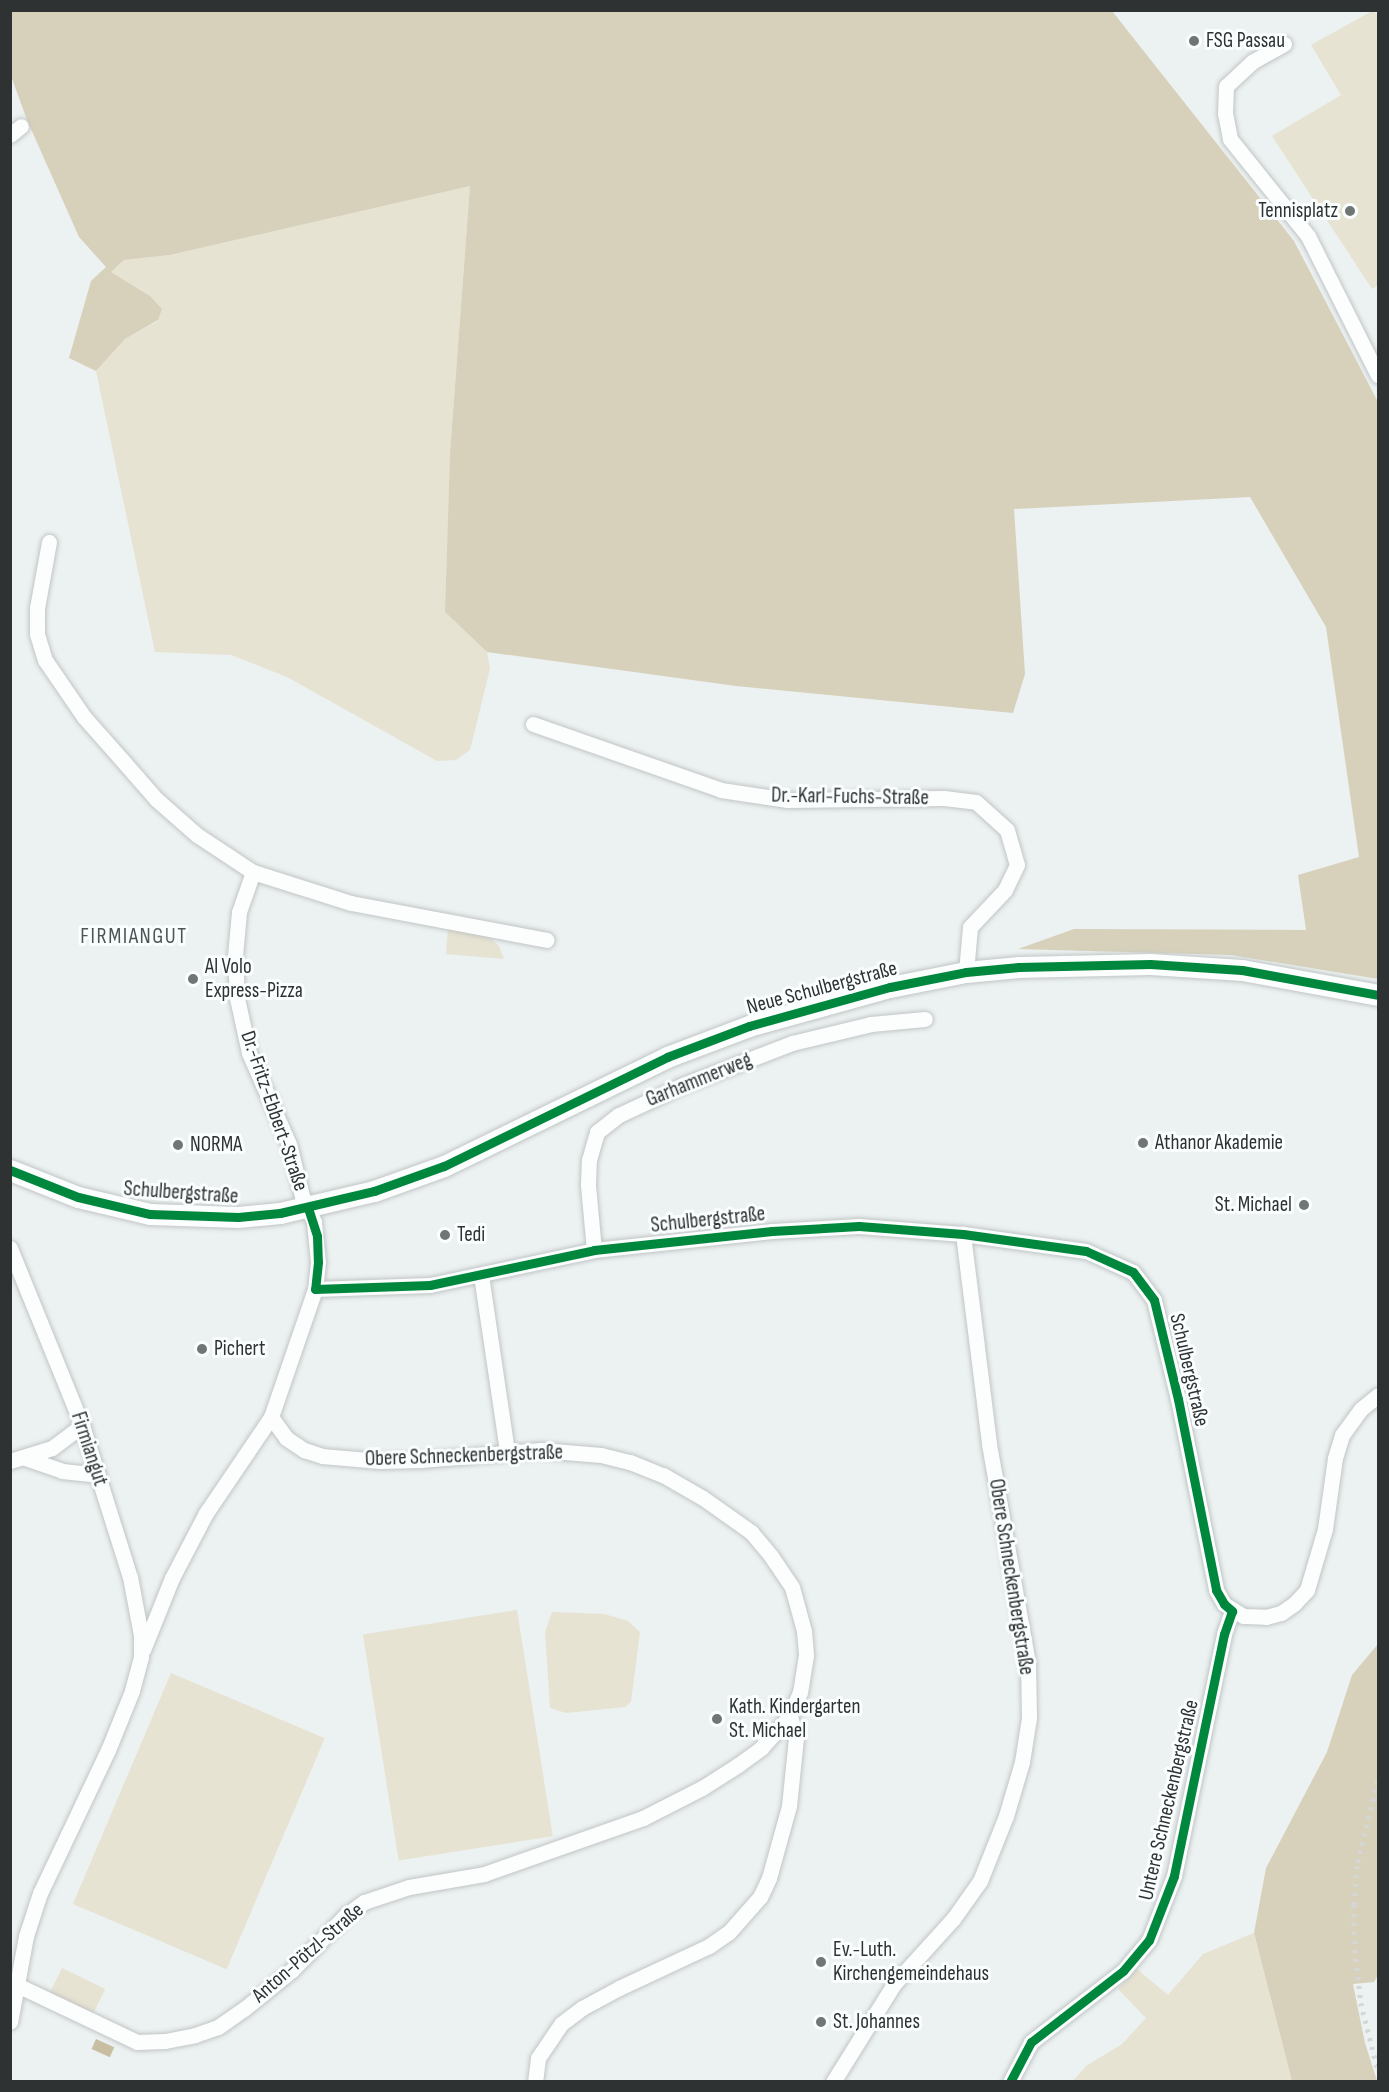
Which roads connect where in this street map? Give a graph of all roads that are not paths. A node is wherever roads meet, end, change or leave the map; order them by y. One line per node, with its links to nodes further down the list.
1 (1284, 44): 2 (street)
2 (1378, 375)
3 (49, 542): 5 (street)
4 (533, 724): 7 (street, Dr.-Karl-Fuchs-Straße)
5 (253, 872): 6 (street); 11 (street, Dr.-Fritz-Ebbert-Straße)
6 (547, 940)
7 (966, 972): 8 (street, Neue Schulbergstraße); 11 (street, Neue Schulbergstraße)
8 (1378, 995)
9 (925, 1019): 14 (street, Garhammerweg)
10 (10, 1170): 11 (street, Schulbergstraße)
11 (308, 1208): 16 (street)
12 (963, 1234): 14 (street, Schulbergstraße); 23 (street, Schulbergstraße); 29 (street, Obere Schneckenbergstraße)
13 (10, 1248): 19 (street, Firmiangut)
14 (594, 1250): 15 (street, Schulbergstraße)
15 (481, 1275): 16 (street, Schulbergstraße); 20 (street)
16 (315, 1289): 18 (street, Firmiangut)
17 (1378, 1395): 23 (street)
18 (271, 1417): 20 (street, Obere Schneckenbergstraße); 24 (street, Firmiangut)
19 (82, 1425): 21 (street); 22 (street, Firmiangut)
20 (507, 1451): 25 (street, Obere Schneckenbergstraße)
21 (18, 1459): 22 (street)
22 (98, 1476): 24 (street, Firmiangut)
23 (1232, 1611): 30 (street, Untere Schneckenbergstraße)
24 (141, 1657): 26 (street, Firmiangut)
25 (790, 1716): 26 (street, Anton-Pötzl-Straße); 28 (street, Obere Schneckenbergstraße)
26 (17, 1985): 27 (street, Firmiangut)
27 (10, 2022)
28 (535, 2082)
29 (833, 2082)
30 (1010, 2082)

